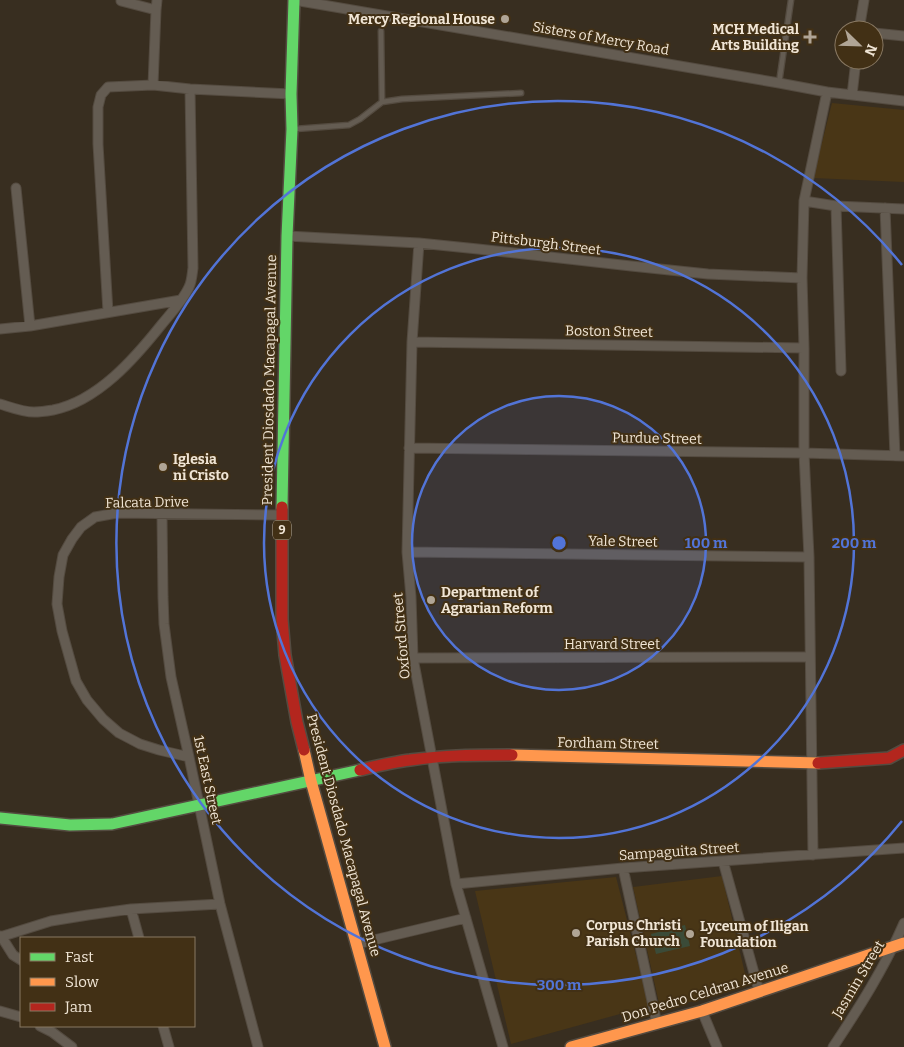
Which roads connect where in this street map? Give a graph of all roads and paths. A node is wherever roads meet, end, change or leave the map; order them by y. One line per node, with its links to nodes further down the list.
1 (157, 0): 6 (street)
2 (294, 0): 12 (street, Sisters of Mercy Road); 17 (main road, President Diosdado Macapagal Avenue / 9)
3 (791, 0): 12 (lane)
4 (864, 0): 7 (street)
5 (121, 1): 6 (street)
6 (156, 10): 13 (street)
7 (861, 20)
8 (381, 31): 20 (lane)
9 (884, 34): 10 (street)
10 (904, 36)
11 (855, 70): 18 (street)
12 (779, 83): 15 (street, Sisters of Mercy Road)
13 (153, 85): 14 (street); 31 (street)
14 (190, 89): 17 (street); 30 (street)
15 (827, 92): 18 (street, Sisters of Mercy Road); 23 (street)
16 (521, 93): 20 (lane)
17 (292, 94): 21 (main road, President Diosdado Macapagal Avenue / 9)
18 (852, 94): 19 (street, Sisters of Mercy Road)
19 (904, 101)
20 (382, 102): 21 (lane)
21 (292, 129): 27 (main road, President Diosdado Macapagal Avenue / 9)
22 (16, 188): 32 (street)
23 (804, 201): 24 (street); 29 (street)
24 (836, 206): 25 (street); 36 (street)
25 (885, 208): 26 (street); 40 (street)
26 (904, 209)
27 (287, 236): 28 (street, Pittsburgh Street); 42 (main road, President Diosdado Macapagal Avenue / 9)
28 (418, 244): 29 (street, Pittsburgh Street); 34 (street, Oxford Street)
29 (802, 278): 35 (street)
30 (181, 300): 31 (street); 37 (street)
31 (108, 312): 32 (street)
32 (30, 326): 33 (street)
33 (0, 329)
34 (412, 342): 35 (street, Boston Street); 38 (street, Oxford Street)
35 (804, 348): 39 (street)
36 (841, 372)
37 (0, 404)
38 (409, 448): 39 (street, Purdue Street); 43 (street, Oxford Street)
39 (804, 453): 40 (street, Purdue Street); 44 (street)
40 (900, 456)
41 (162, 515): 42 (street, Falcata Drive); 48 (street, 1st East Street); 48 (street, Falcata Drive)
42 (282, 515): 51 (main road, President Diosdado Macapagal Avenue / 9)
43 (408, 552): 44 (street, Yale Street); 46 (street, Oxford Street)
44 (808, 557): 45 (street)
45 (810, 657): 46 (street, Harvard Street); 50 (street)
46 (414, 658): 49 (street, Oxford Street)
47 (904, 750): 50 (main road, Fordham Street)
48 (189, 757): 52 (street, 1st East Street)
49 (432, 757): 50 (main road, Fordham Street); 51 (main road, Fordham Street); 58 (street, Oxford Street)
50 (812, 763): 55 (street)
51 (311, 781): 52 (main road, Fordham Street); 65 (main road, President Diosdado Macapagal Avenue / 9)
52 (199, 806): 53 (main road, Fordham Street); 59 (street, 1st East Street)
53 (0, 818)
54 (904, 848): 55 (street, Sampaguita Street)
55 (814, 855): 56 (street, Sampaguita Street)
56 (723, 862): 57 (street, Sampaguita Street); 68 (street)
57 (623, 868): 58 (street, Sampaguita Street); 72 (street)
58 (456, 884): 61 (street, Oxford Street)
59 (220, 904): 60 (street); 77 (street, 1st East Street)
60 (131, 909): 63 (street); 64 (street)
61 (466, 918): 65 (street); 79 (street, Oxford Street)
62 (904, 923): 66 (street, Jasmin Street)
63 (1, 937): 67 (street)
64 (138, 937)
65 (357, 944): 78 (main road, President Diosdado Macapagal Avenue / 9)
66 (899, 944): 68 (main road, Don Pedro Celdran Avenue); 82 (street, Jasmin Street)
67 (20, 959)
68 (760, 991): 70 (main road, Don Pedro Celdran Avenue)
69 (0, 1011): 71 (street)
70 (702, 1011): 72 (main road, Don Pedro Celdran Avenue); 81 (street)
71 (20, 1017)
72 (657, 1024): 80 (main road, Don Pedro Celdran Avenue)
73 (42, 1027): 75 (street)
74 (163, 1027): 76 (street)
75 (72, 1047)
76 (169, 1047)
77 (258, 1047)
78 (386, 1047)
79 (503, 1047)
80 (573, 1047)
81 (718, 1047)
82 (833, 1047)

